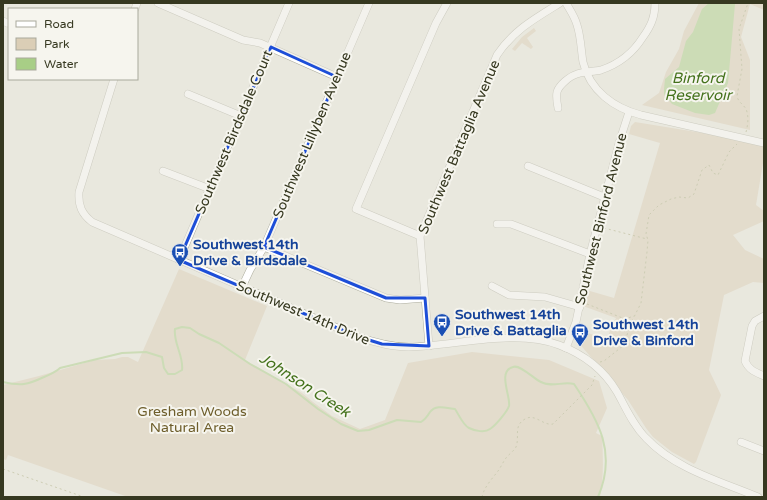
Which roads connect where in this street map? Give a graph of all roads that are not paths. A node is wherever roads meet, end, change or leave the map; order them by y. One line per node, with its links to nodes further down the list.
1 (158, 3): 8 (street)
2 (289, 3): 8 (street, Southwest Birdsdale Court)
3 (369, 3): 10 (street, Southwest Lillyben Avenue)
4 (447, 3): 22 (street)
5 (560, 3): 22 (street, Southwest Battaglia Avenue)
6 (566, 3): 9 (street)
7 (655, 3): 9 (street)
8 (271, 47): 10 (street); 15 (street, Southwest Birdsdale Court)
9 (587, 72): 13 (street); 14 (street)
10 (337, 77): 23 (street, Southwest Lillyben Avenue)
11 (114, 80): 25 (street, Southwest 14th Drive)
12 (188, 94): 15 (street)
13 (558, 108)
14 (629, 112): 16 (street); 20 (street, Southwest Binford Avenue)
15 (241, 116): 19 (street, Southwest Birdsdale Court)
16 (764, 143)
17 (528, 166): 20 (street)
18 (163, 171): 19 (street)
19 (210, 189): 25 (street, Southwest Birdsdale Court)
20 (604, 197): 24 (street, Southwest Binford Avenue)
21 (497, 224): 24 (street)
22 (420, 236): 28 (street, Southwest Battaglia Avenue)
23 (264, 247): 27 (street, Southwest Lillyben Avenue); 28 (street)
24 (590, 254): 29 (street, Southwest Binford Avenue)
25 (179, 260): 27 (street, Southwest 14th Drive)
26 (492, 286): 29 (street)
27 (242, 287): 31 (street, Southwest 14th Drive)
28 (425, 298): 31 (street, Southwest Battaglia Avenue)
29 (580, 304): 32 (street, Southwest Binford Avenue)
30 (764, 316): 33 (street)
31 (430, 346): 32 (street, Southwest 14th Drive)
32 (566, 348): 36 (street, Southwest 14th Drive)
33 (764, 376)
34 (741, 442): 35 (street)
35 (764, 451)
36 (758, 497)

